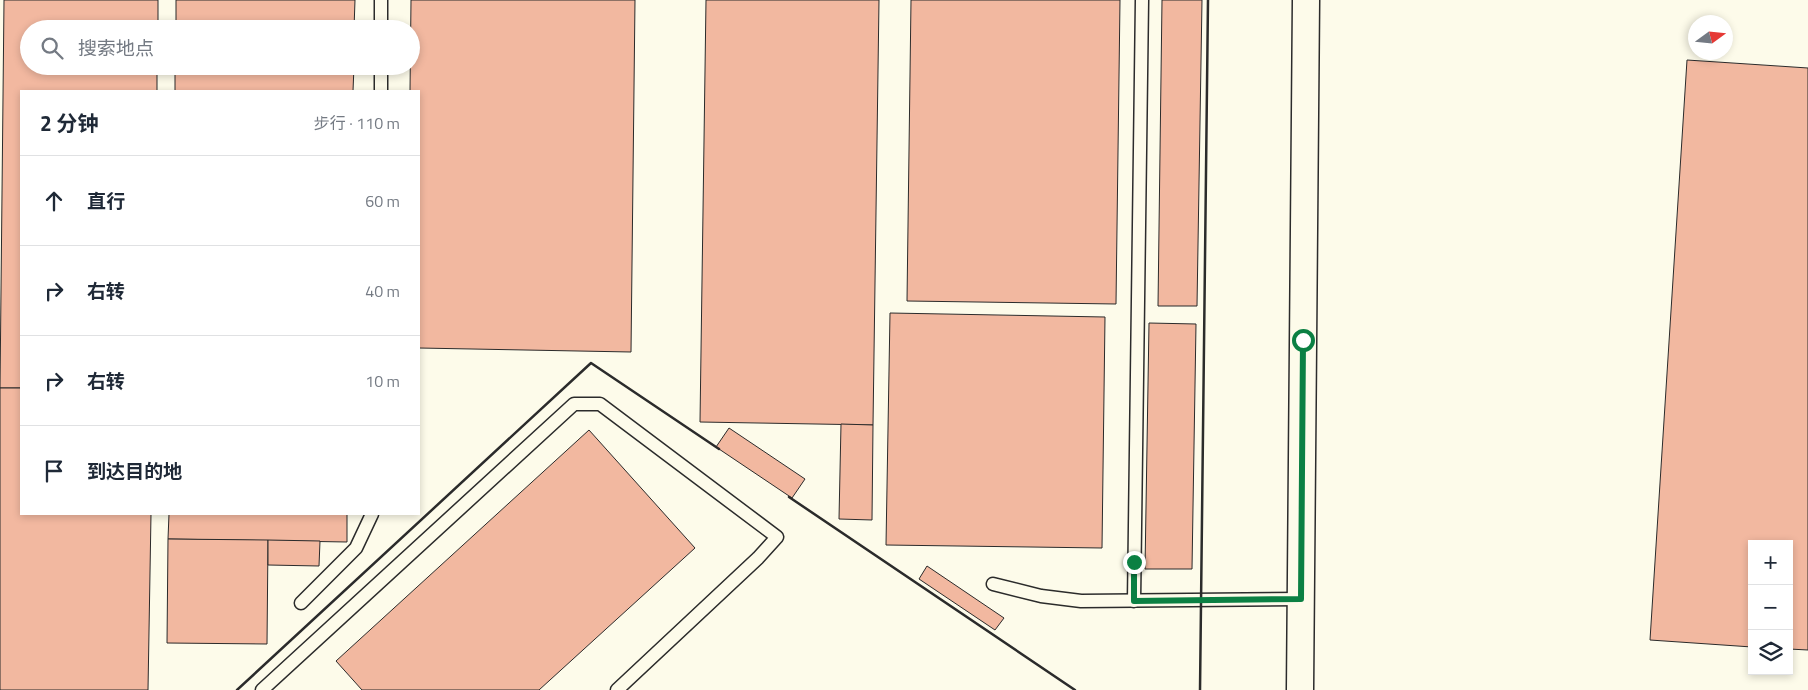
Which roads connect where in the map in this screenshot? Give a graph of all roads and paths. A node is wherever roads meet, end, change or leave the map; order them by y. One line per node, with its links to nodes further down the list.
1 (381, 0): 4 (lane)
2 (1142, 0): 10 (lane)
3 (1306, 0): 9 (street)
4 (381, 20)
5 (381, 75): 6 (lane)
6 (380, 90)
7 (372, 515): 11 (lane)
8 (994, 584): 10 (lane)
9 (1301, 599): 10 (lane); 14 (street)
10 (1134, 601)
11 (301, 602)
12 (262, 690): 13 (lane)
13 (617, 690)
14 (1300, 690)

